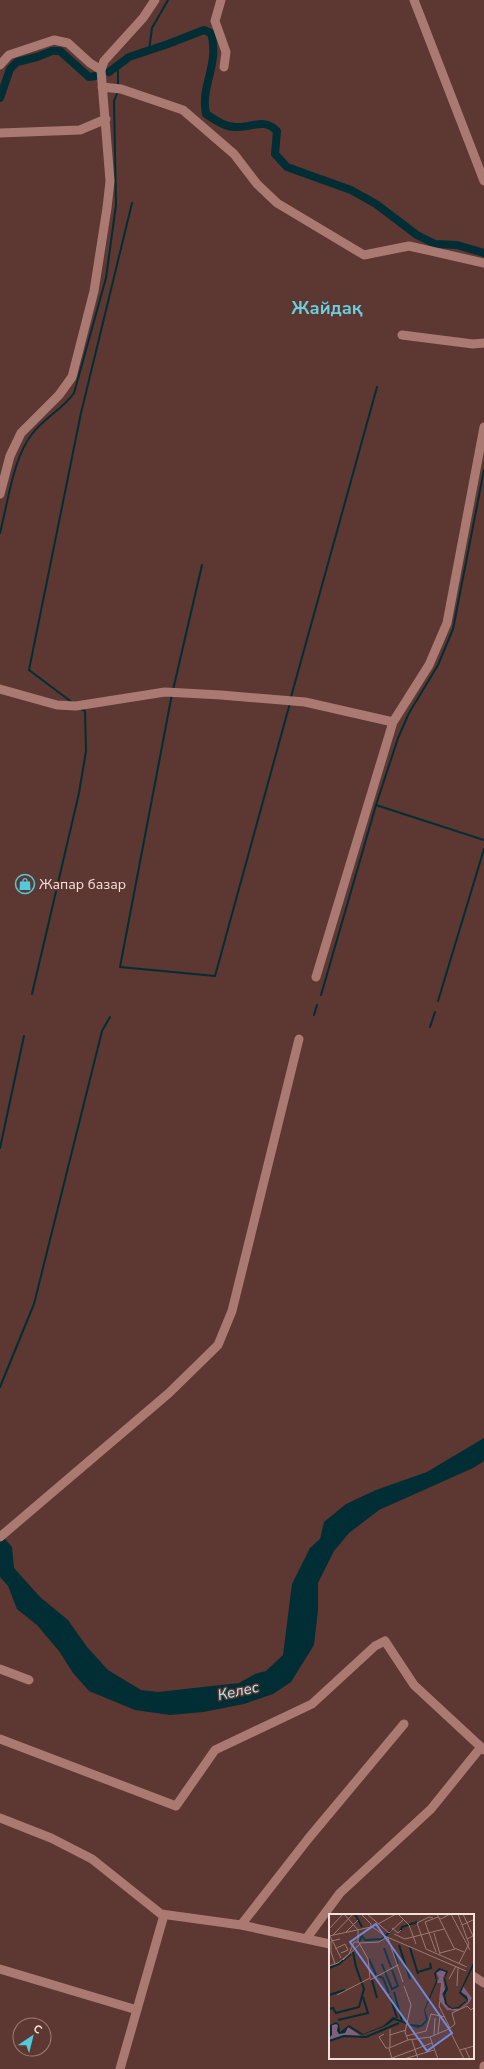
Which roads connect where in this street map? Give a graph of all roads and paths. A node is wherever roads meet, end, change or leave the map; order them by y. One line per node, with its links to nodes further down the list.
1 (155, 0): 6 (street)
2 (220, 0): 5 (street)
3 (414, 0): 10 (street)
4 (0, 65): 6 (street)
5 (224, 67)
6 (100, 70): 7 (street)
7 (102, 87): 8 (street); 11 (street)
8 (106, 119): 9 (street); 15 (street)
9 (0, 133)
10 (484, 181)
11 (484, 263)
12 (402, 335): 13 (street)
13 (484, 343)
14 (484, 427): 17 (street)
15 (0, 494)
16 (0, 689): 17 (street)
17 (393, 722): 18 (street)
18 (316, 977)
19 (299, 1039): 20 (street)
20 (0, 1537)
21 (0, 1669): 22 (street)
22 (30, 1680)
23 (404, 1724): 28 (street)
24 (0, 1739): 25 (street)
25 (482, 1749): 29 (street)
26 (0, 1818): 27 (street)
27 (164, 1915): 28 (street); 34 (street)
28 (241, 1925): 29 (street)
29 (306, 1939): 30 (street)
30 (329, 1944)
31 (0, 1969): 34 (street)
32 (474, 1977): 33 (street)
33 (484, 1983)
34 (137, 2010): 35 (street)
35 (120, 2069)

